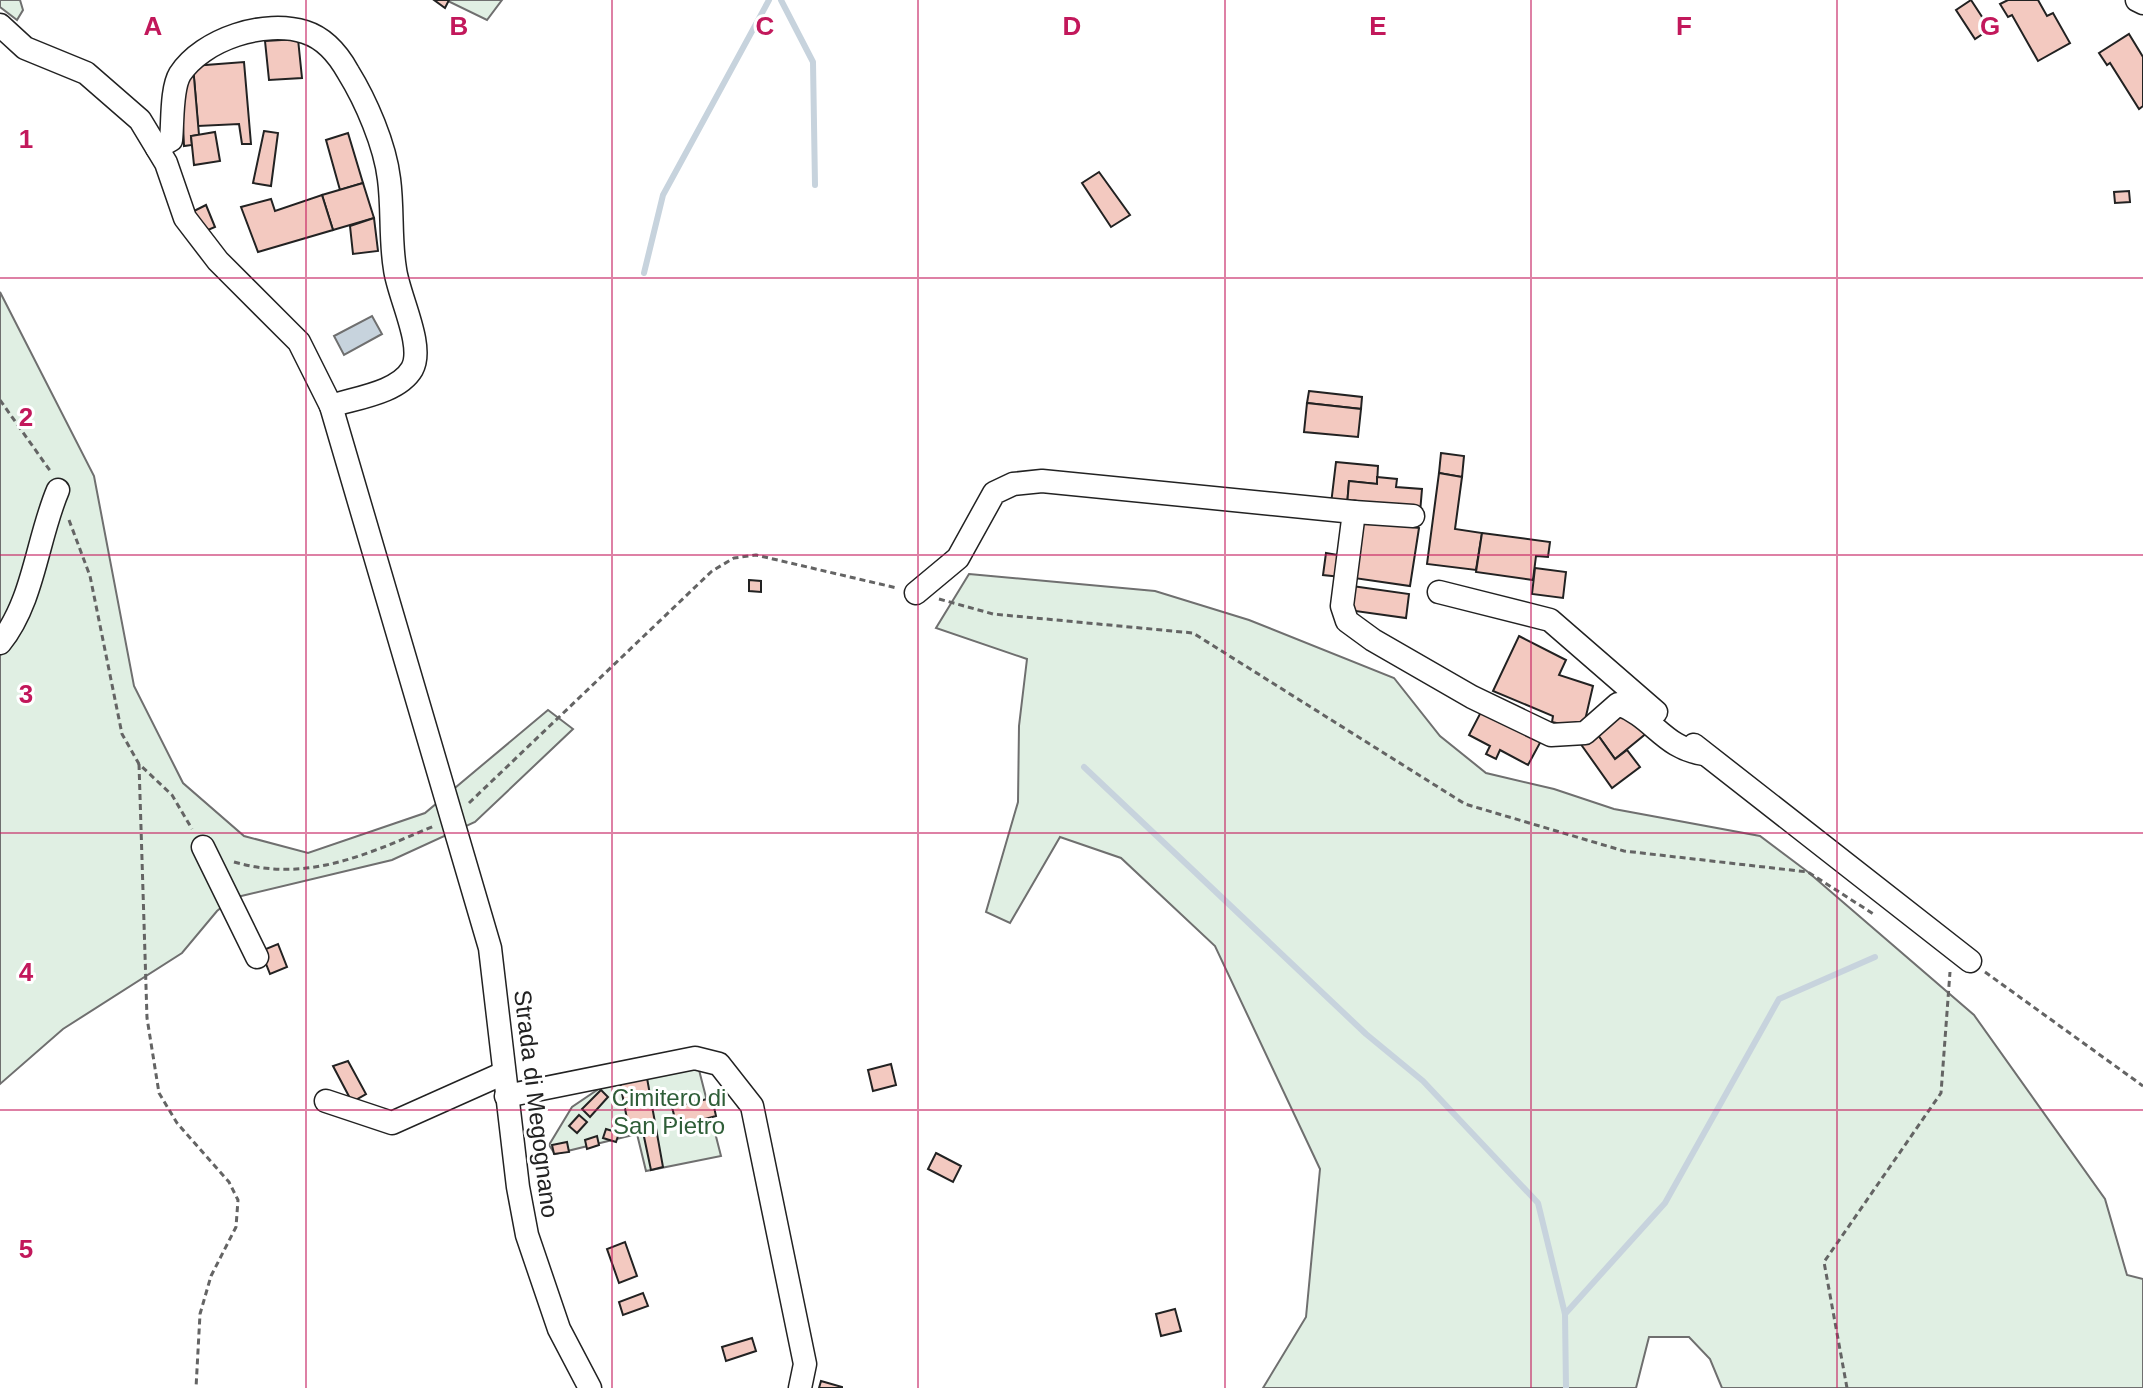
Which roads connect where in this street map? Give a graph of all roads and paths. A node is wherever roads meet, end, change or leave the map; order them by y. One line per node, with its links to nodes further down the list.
1 (2137, 0): 2 (street)
2 (2143, 3)
3 (0, 25): 4 (street, Strada di Megognano)
4 (157, 148): 6 (street, Strada di Megognano); 6 (street)
5 (0, 400): 7 (path)
6 (331, 406): 15 (street, Strada di Megognano)
7 (58, 490): 12 (street); 14 (path)
8 (1354, 512): 9 (street); 11 (street); 13 (street)
9 (1413, 516)
10 (1439, 592): 13 (street)
11 (916, 593): 15 (path); 17 (path)
12 (0, 643)
13 (1704, 754): 19 (street)
14 (139, 764): 16 (path); 24 (path)
15 (453, 818): 16 (path); 20 (street, Strada di Megognano)
16 (203, 847): 18 (street)
17 (1886, 922)
18 (257, 957)
19 (1960, 963): 21 (path); 27 (path)
20 (505, 1084): 22 (street); 23 (street, Strada di Megognano); 26 (street)
21 (2143, 1086)
22 (326, 1101)
23 (586, 1381): 25 (street)
24 (196, 1388)
25 (601, 1388)
26 (800, 1388)
27 (1847, 1388)

